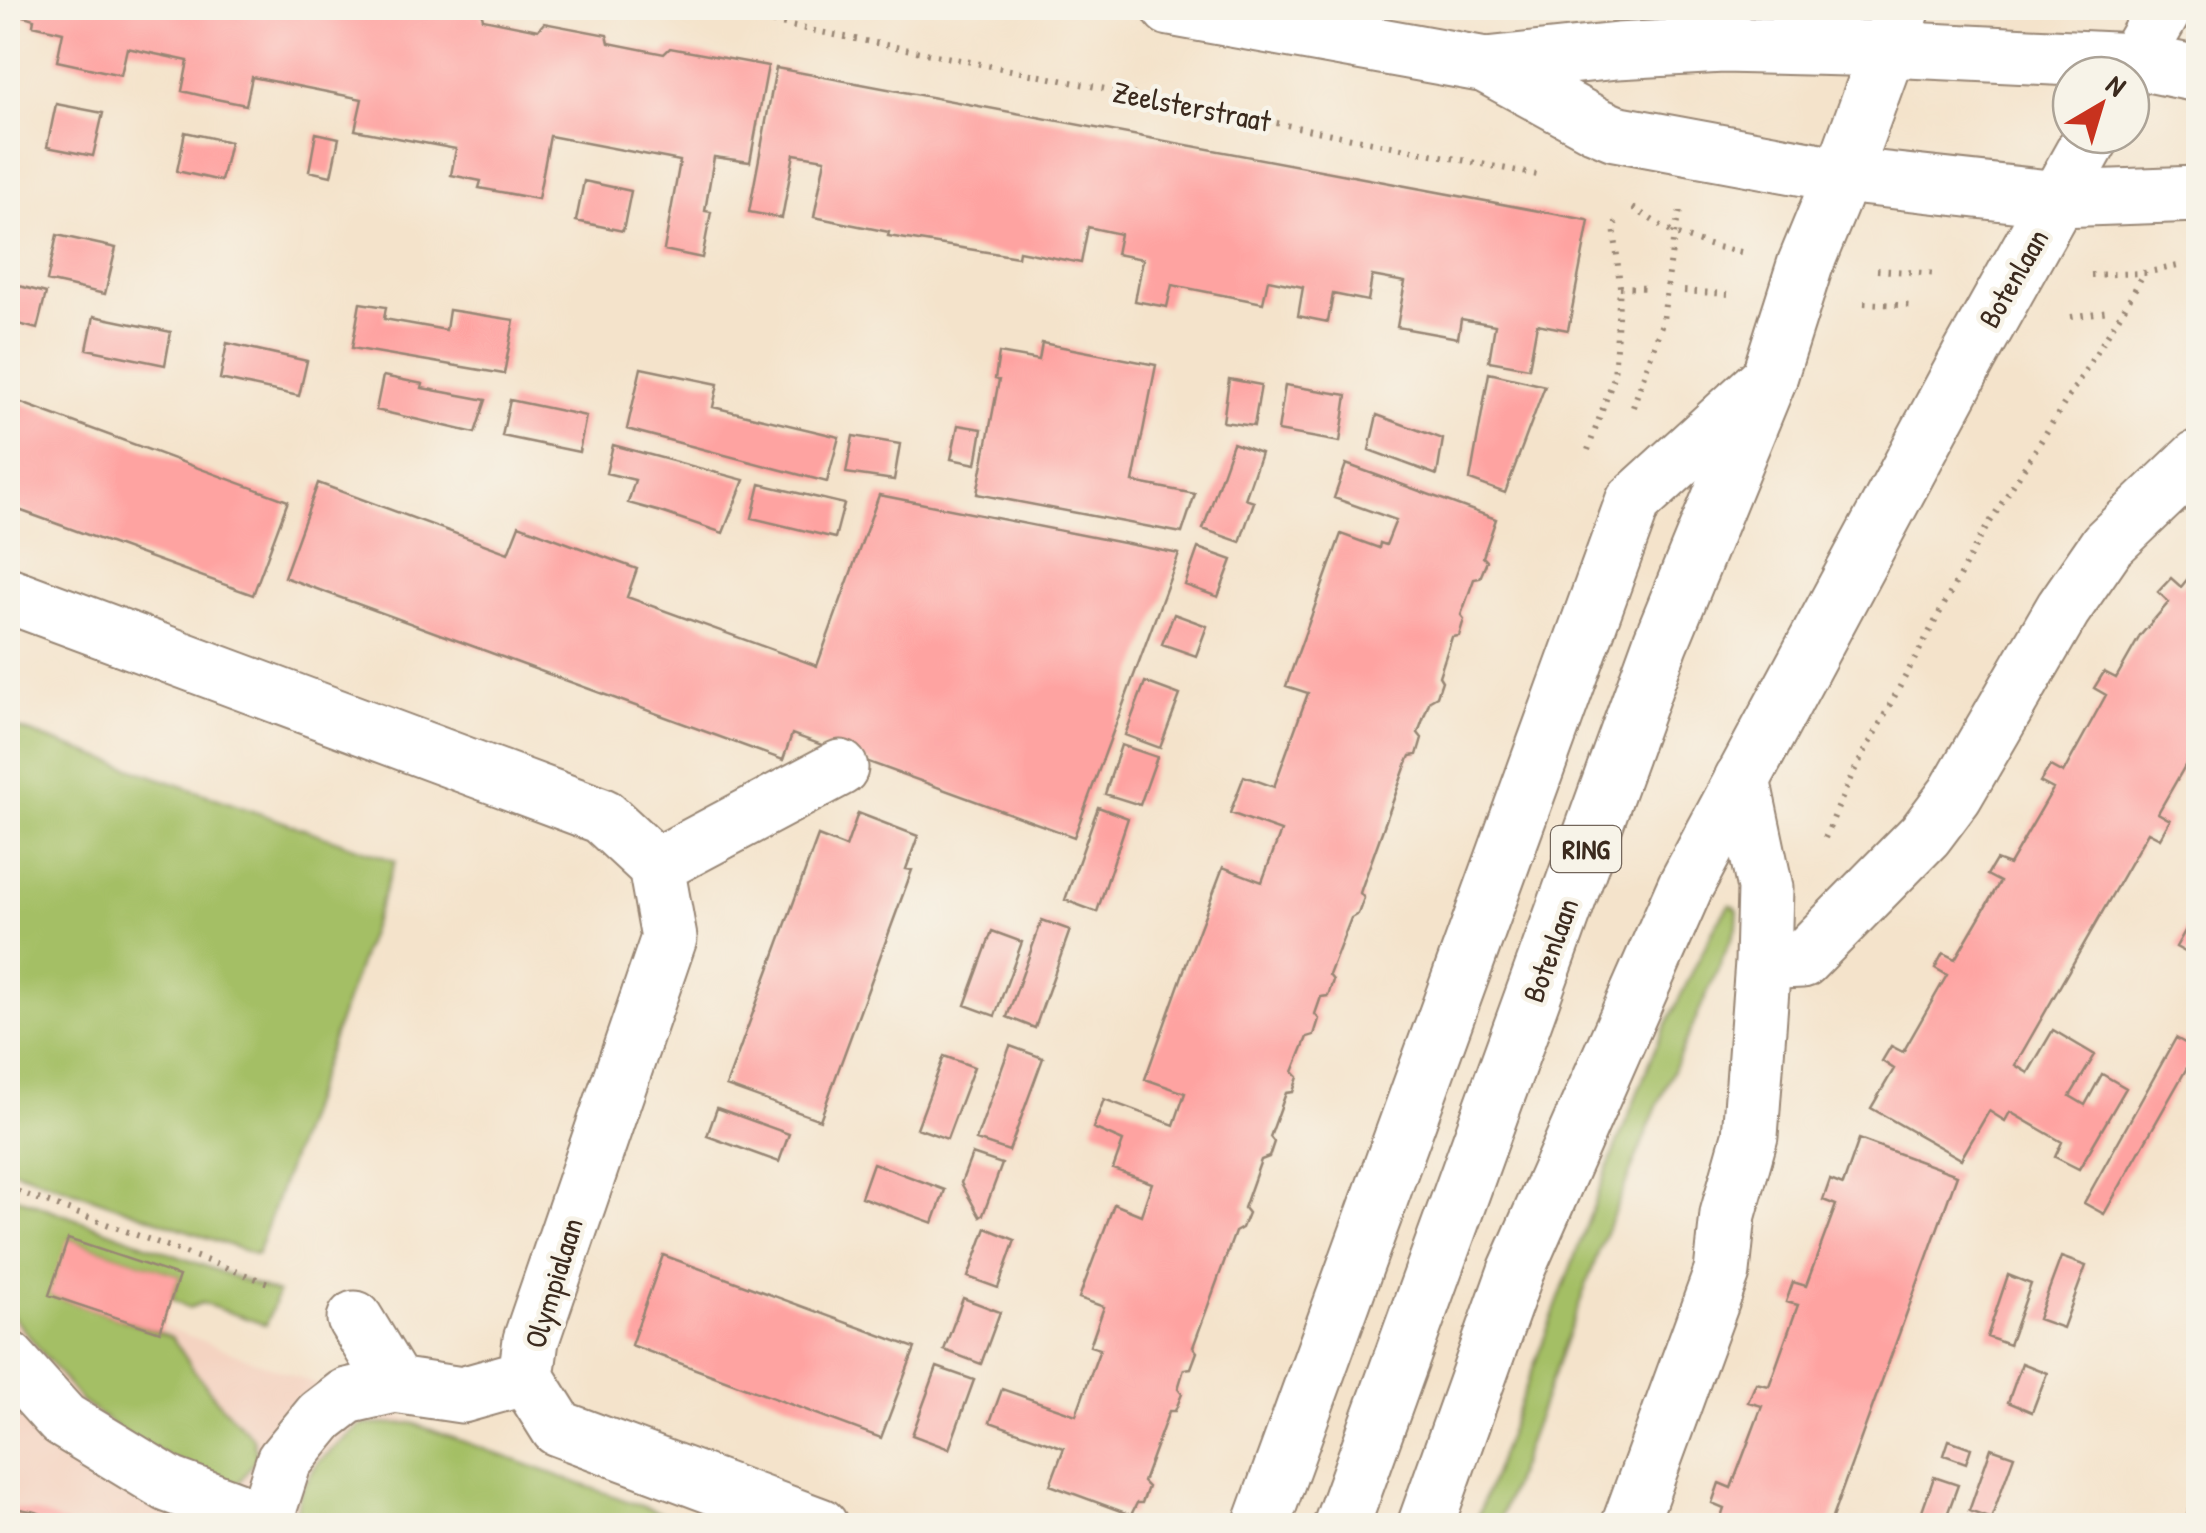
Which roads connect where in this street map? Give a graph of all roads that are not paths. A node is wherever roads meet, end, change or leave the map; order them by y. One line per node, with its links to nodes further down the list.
1 (1170, 8): 7 (street)
2 (2165, 8): 6 (street)
3 (1895, 28): 4 (street); 5 (street); 12 (street, RING)
4 (1608, 30): 7 (street); 10 (street)
5 (2054, 55)
6 (2138, 55)
7 (1486, 66): 10 (street)
8 (2151, 70): 9 (street)
9 (2198, 74)
10 (1596, 125): 12 (street)
11 (2082, 155): 14 (street, Botenlaan)
12 (1842, 176): 14 (street); 15 (street, Botenlaan / RING)
13 (2198, 194): 14 (street)
14 (2058, 199): 19 (street, Botenlaan)
15 (1769, 378): 28 (street, Botenlaan); 29 (street, Botenlaan / RING)
16 (2198, 458): 21 (street)
17 (8, 595): 20 (street)
18 (840, 768): 20 (street)
19 (1742, 780): 21 (street); 30 (street, Botenlaan)
20 (656, 866): 24 (street, Olympialaan)
21 (1763, 962): 31 (street)
22 (355, 1319): 25 (street)
23 (8, 1358): 26 (street)
24 (526, 1377): 25 (street); 27 (street, Olympialaan)
25 (395, 1385): 26 (street)
26 (265, 1523)
27 (820, 1526)
28 (1261, 1526)
29 (1341, 1526)
30 (1425, 1526)
31 (1630, 1526)

